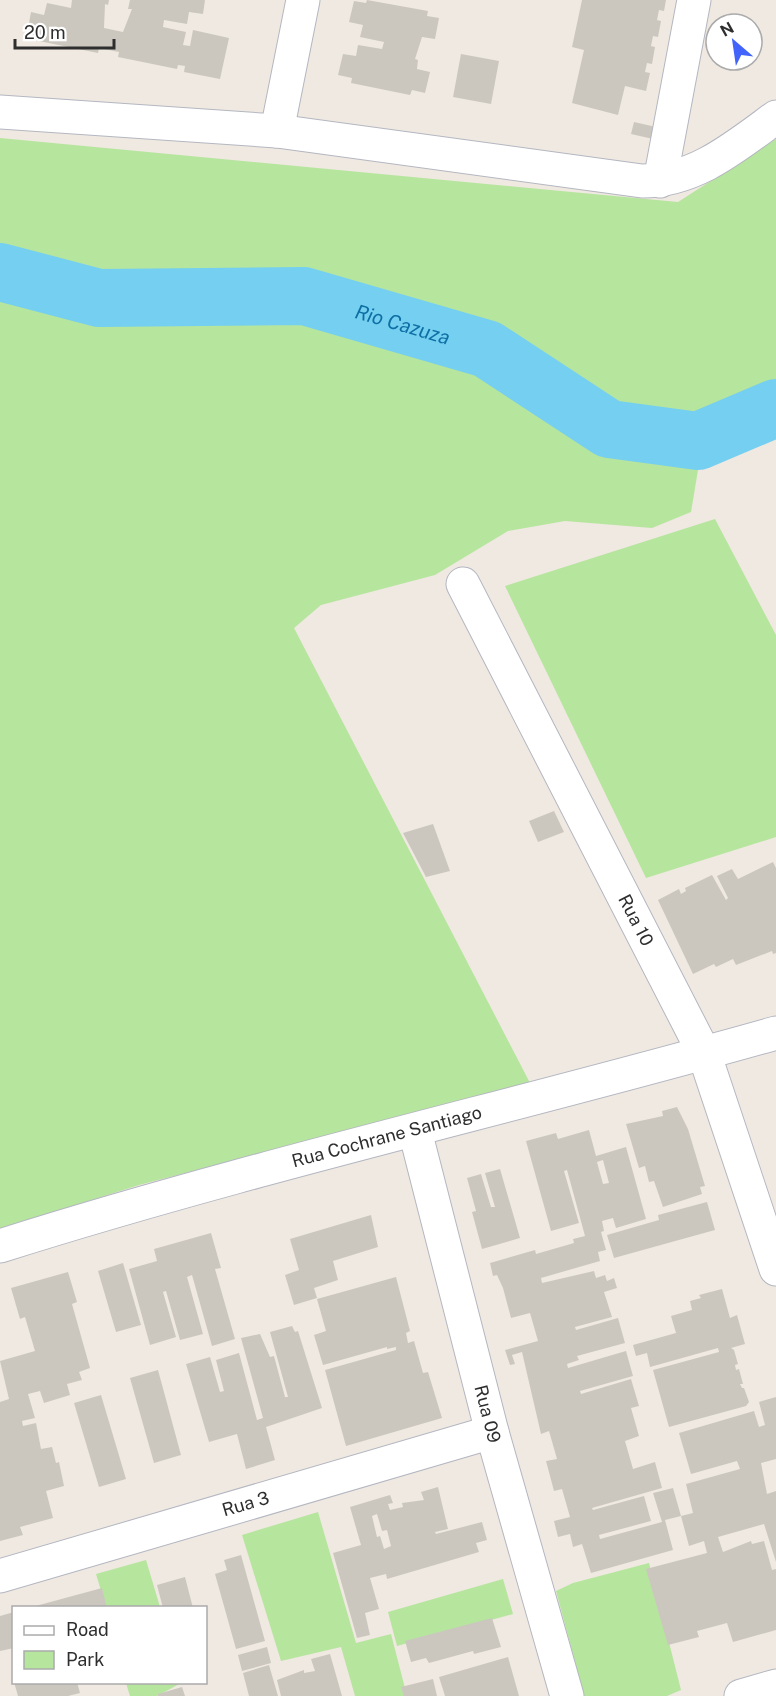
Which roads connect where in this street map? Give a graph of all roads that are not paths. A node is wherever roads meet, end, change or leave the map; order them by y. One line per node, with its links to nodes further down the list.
1 (303, 0): 5 (street)
2 (694, 0): 6 (street)
3 (0, 112): 5 (street)
4 (776, 117): 6 (street)
5 (277, 131): 6 (street)
6 (660, 181)
7 (463, 584): 9 (street, Rua 10)
8 (776, 1033): 9 (street, Rua Cochrane Santiago)
9 (704, 1053): 10 (street, Rua Cochrane Santiago); 12 (street, Rua 10)
10 (415, 1131): 11 (street, Rua Cochrane Santiago); 13 (street, Rua 09)
11 (0, 1246)
12 (776, 1269)
13 (492, 1432): 14 (street, Rua 3); 16 (street, Rua 09)
14 (0, 1576)
15 (776, 1686): 17 (street)
16 (567, 1696)
17 (741, 1696)

